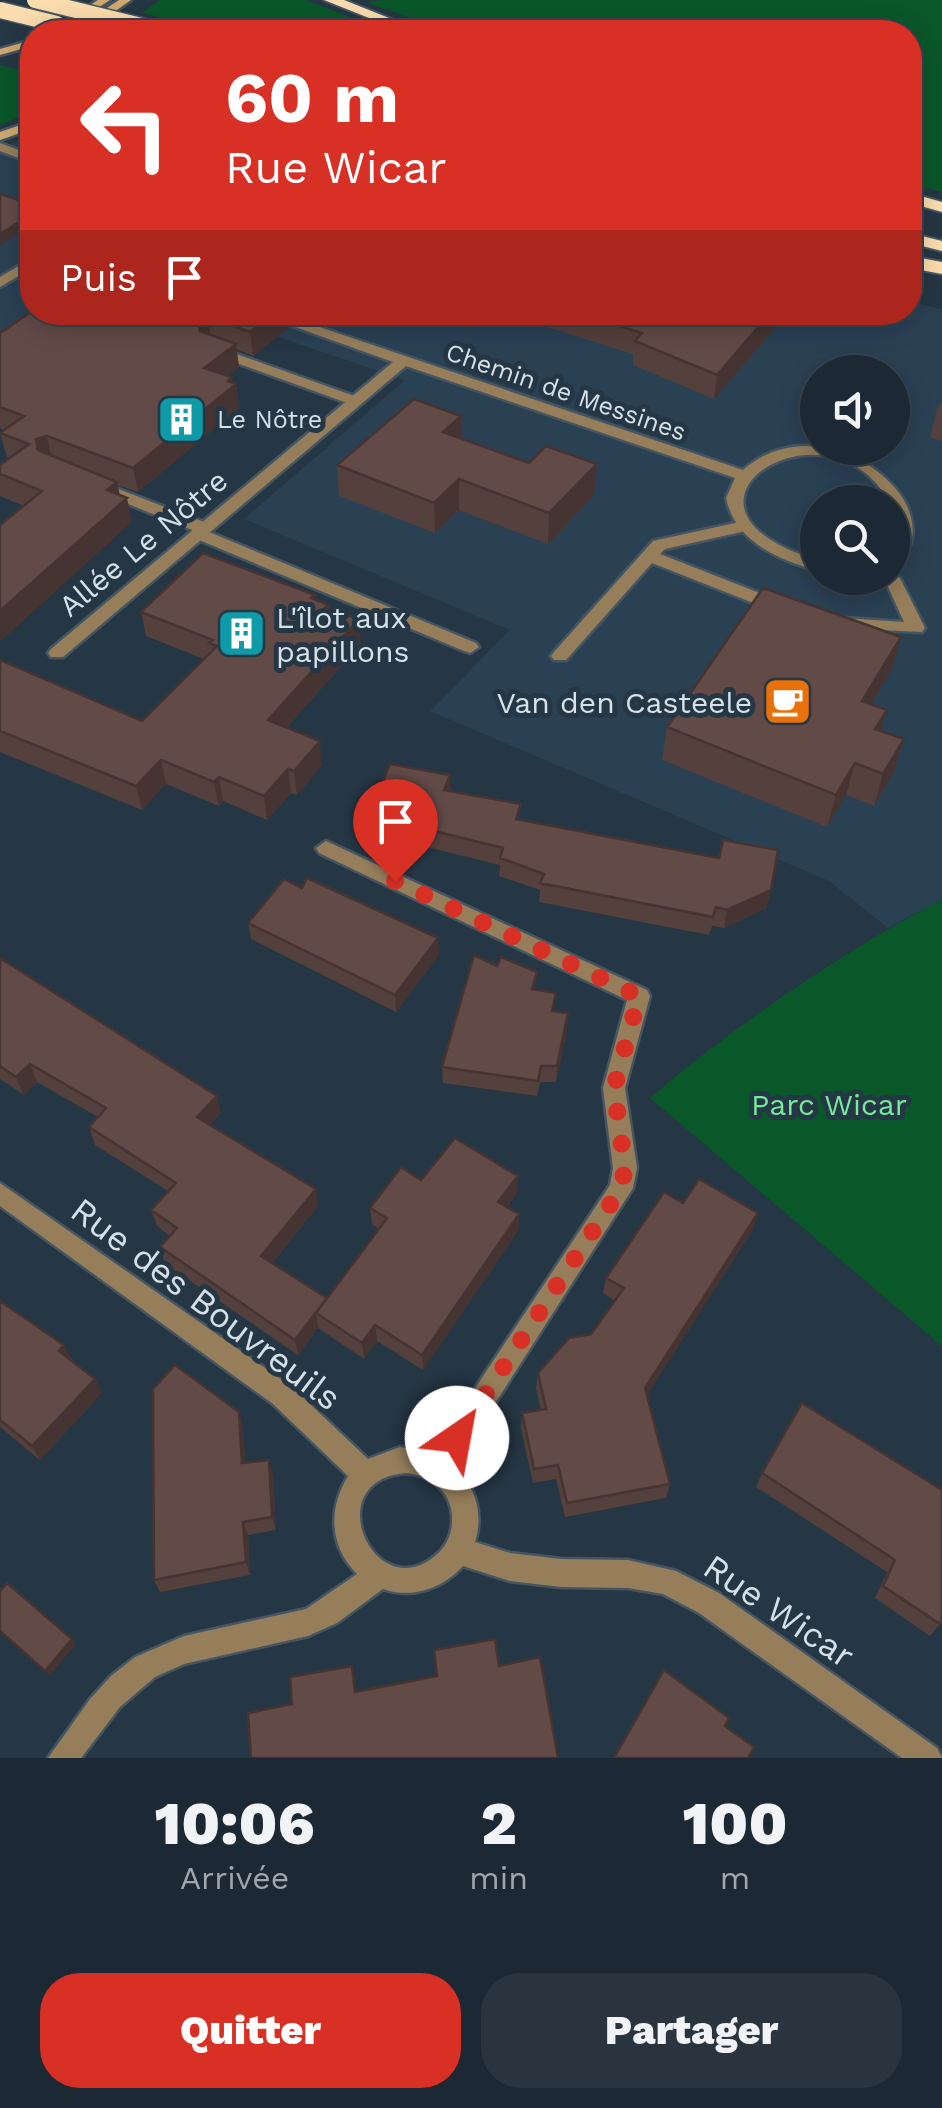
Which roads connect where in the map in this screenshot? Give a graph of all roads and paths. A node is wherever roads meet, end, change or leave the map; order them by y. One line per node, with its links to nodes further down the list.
1 (34, 0): 9 (highway, bridge)
2 (105, 0): 7 (main road)
3 (126, 0): 8 (main road)
4 (330, 0): 10 (highway)
5 (0, 10): 6 (highway, bridge)
6 (41, 20)
7 (73, 20)
8 (96, 20)
9 (116, 20)
10 (384, 20)
11 (298, 325): 13 (street, Chemin de Messines)
12 (210, 348): 14 (street)
13 (403, 361): 14 (street, Allée Le Nôtre); 16 (street, Chemin de Messines)
14 (355, 401): 19 (street, Allée Le Nôtre)
15 (898, 470): 16 (street)
16 (744, 476): 18 (street)
17 (85, 481): 19 (street)
18 (744, 526): 22 (street); 23 (street)
19 (201, 530): 27 (street); 28 (street, Allée Le Nôtre)
20 (919, 546): 21 (street)
21 (910, 551)
22 (649, 556): 25 (street); 29 (street)
23 (800, 560)
24 (900, 595): 26 (street)
25 (794, 612)
26 (822, 620)
27 (470, 648)
28 (56, 652)
29 (560, 656)
30 (326, 848): 32 (street)
31 (0, 1193): 33 (street, Rue des Bouvreuils)
32 (438, 1468): 33 (street); 34 (street)
33 (366, 1475): 35 (street)
34 (456, 1550): 35 (street); 37 (street, Rue Wicar)
35 (378, 1575): 36 (street)
36 (63, 1758)
37 (927, 1758)

